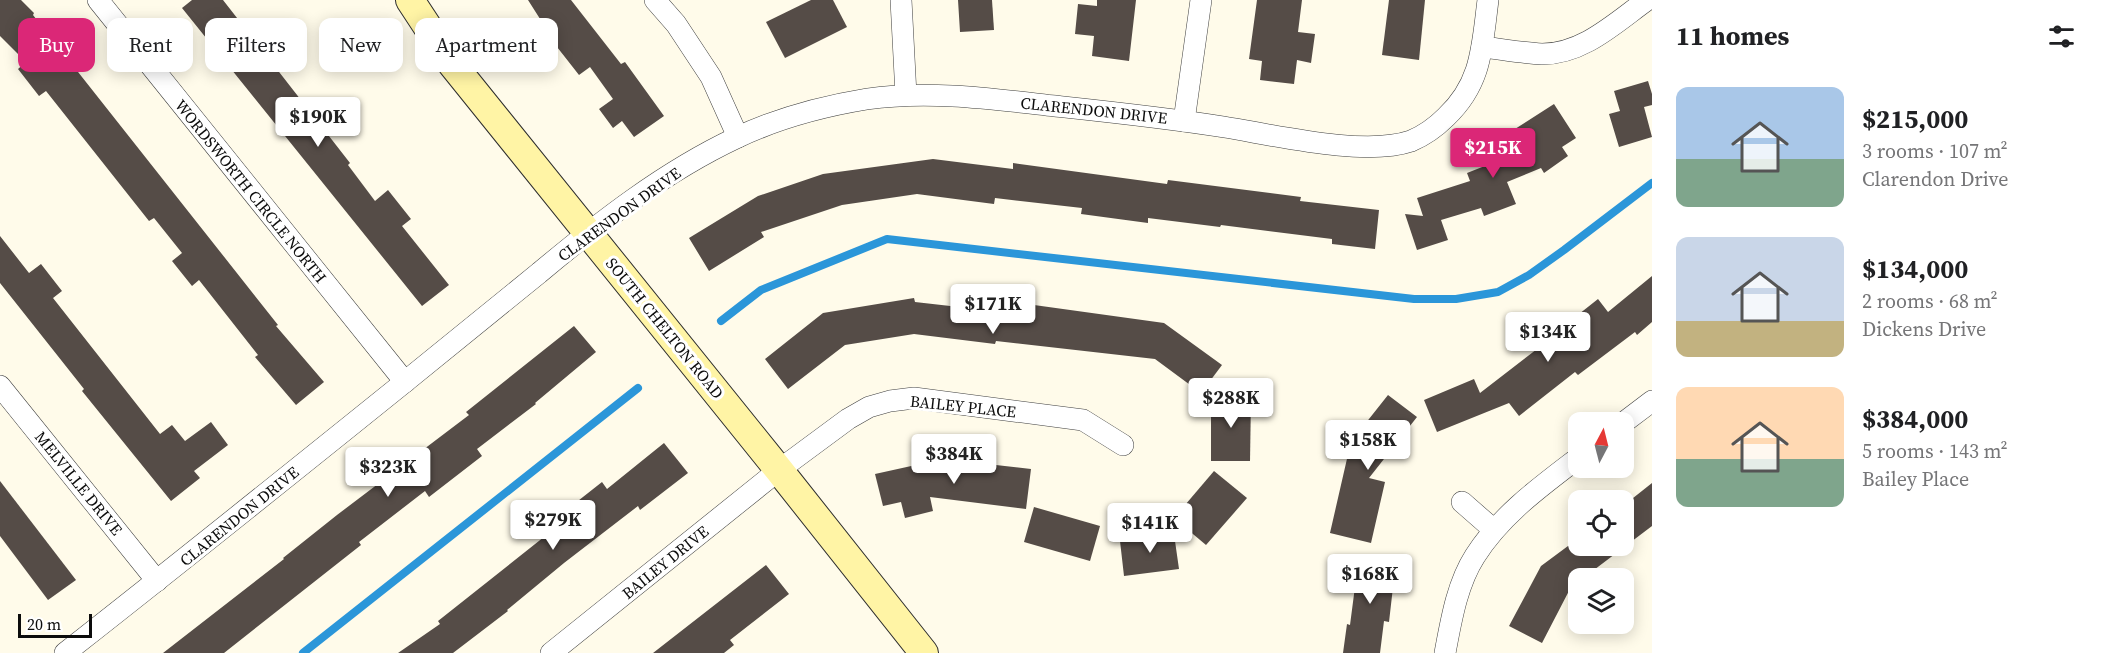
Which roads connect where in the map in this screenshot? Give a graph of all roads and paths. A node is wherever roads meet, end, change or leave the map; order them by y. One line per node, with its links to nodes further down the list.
1 (98, 0): 13 (street, WORDSWORTH CIRCLE NORTH)
2 (410, 0): 12 (main road, SOUTH CHELTON ROAD)
3 (655, 0): 11 (street)
4 (901, 0): 9 (street)
5 (1201, 0): 10 (street)
6 (1488, 0): 8 (street, CLARENDON DRIVE)
7 (1647, 0): 8 (street)
8 (1482, 47): 10 (street, CLARENDON DRIVE)
9 (906, 95): 10 (street, CLARENDON DRIVE); 11 (street, CLARENDON DRIVE)
10 (1184, 120)
11 (738, 137): 12 (street, CLARENDON DRIVE)
12 (587, 233): 13 (street, CLARENDON DRIVE); 19 (main road, SOUTH CHELTON ROAD)
13 (405, 382): 22 (street, CLARENDON DRIVE)
14 (0, 386): 22 (street, MELVILLE DRIVE)
15 (1652, 401): 16 (street)
16 (1634, 415)
17 (1123, 445): 19 (street, BAILEY PLACE)
18 (1568, 466): 21 (street)
19 (779, 470): 24 (street, BAILEY DRIVE); 25 (main road, SOUTH CHELTON ROAD)
20 (1462, 502): 21 (street)
21 (1494, 530): 26 (street)
22 (157, 581): 23 (street, CLARENDON DRIVE)
23 (65, 653)
24 (551, 653)
25 (924, 653)
26 (1445, 653)

